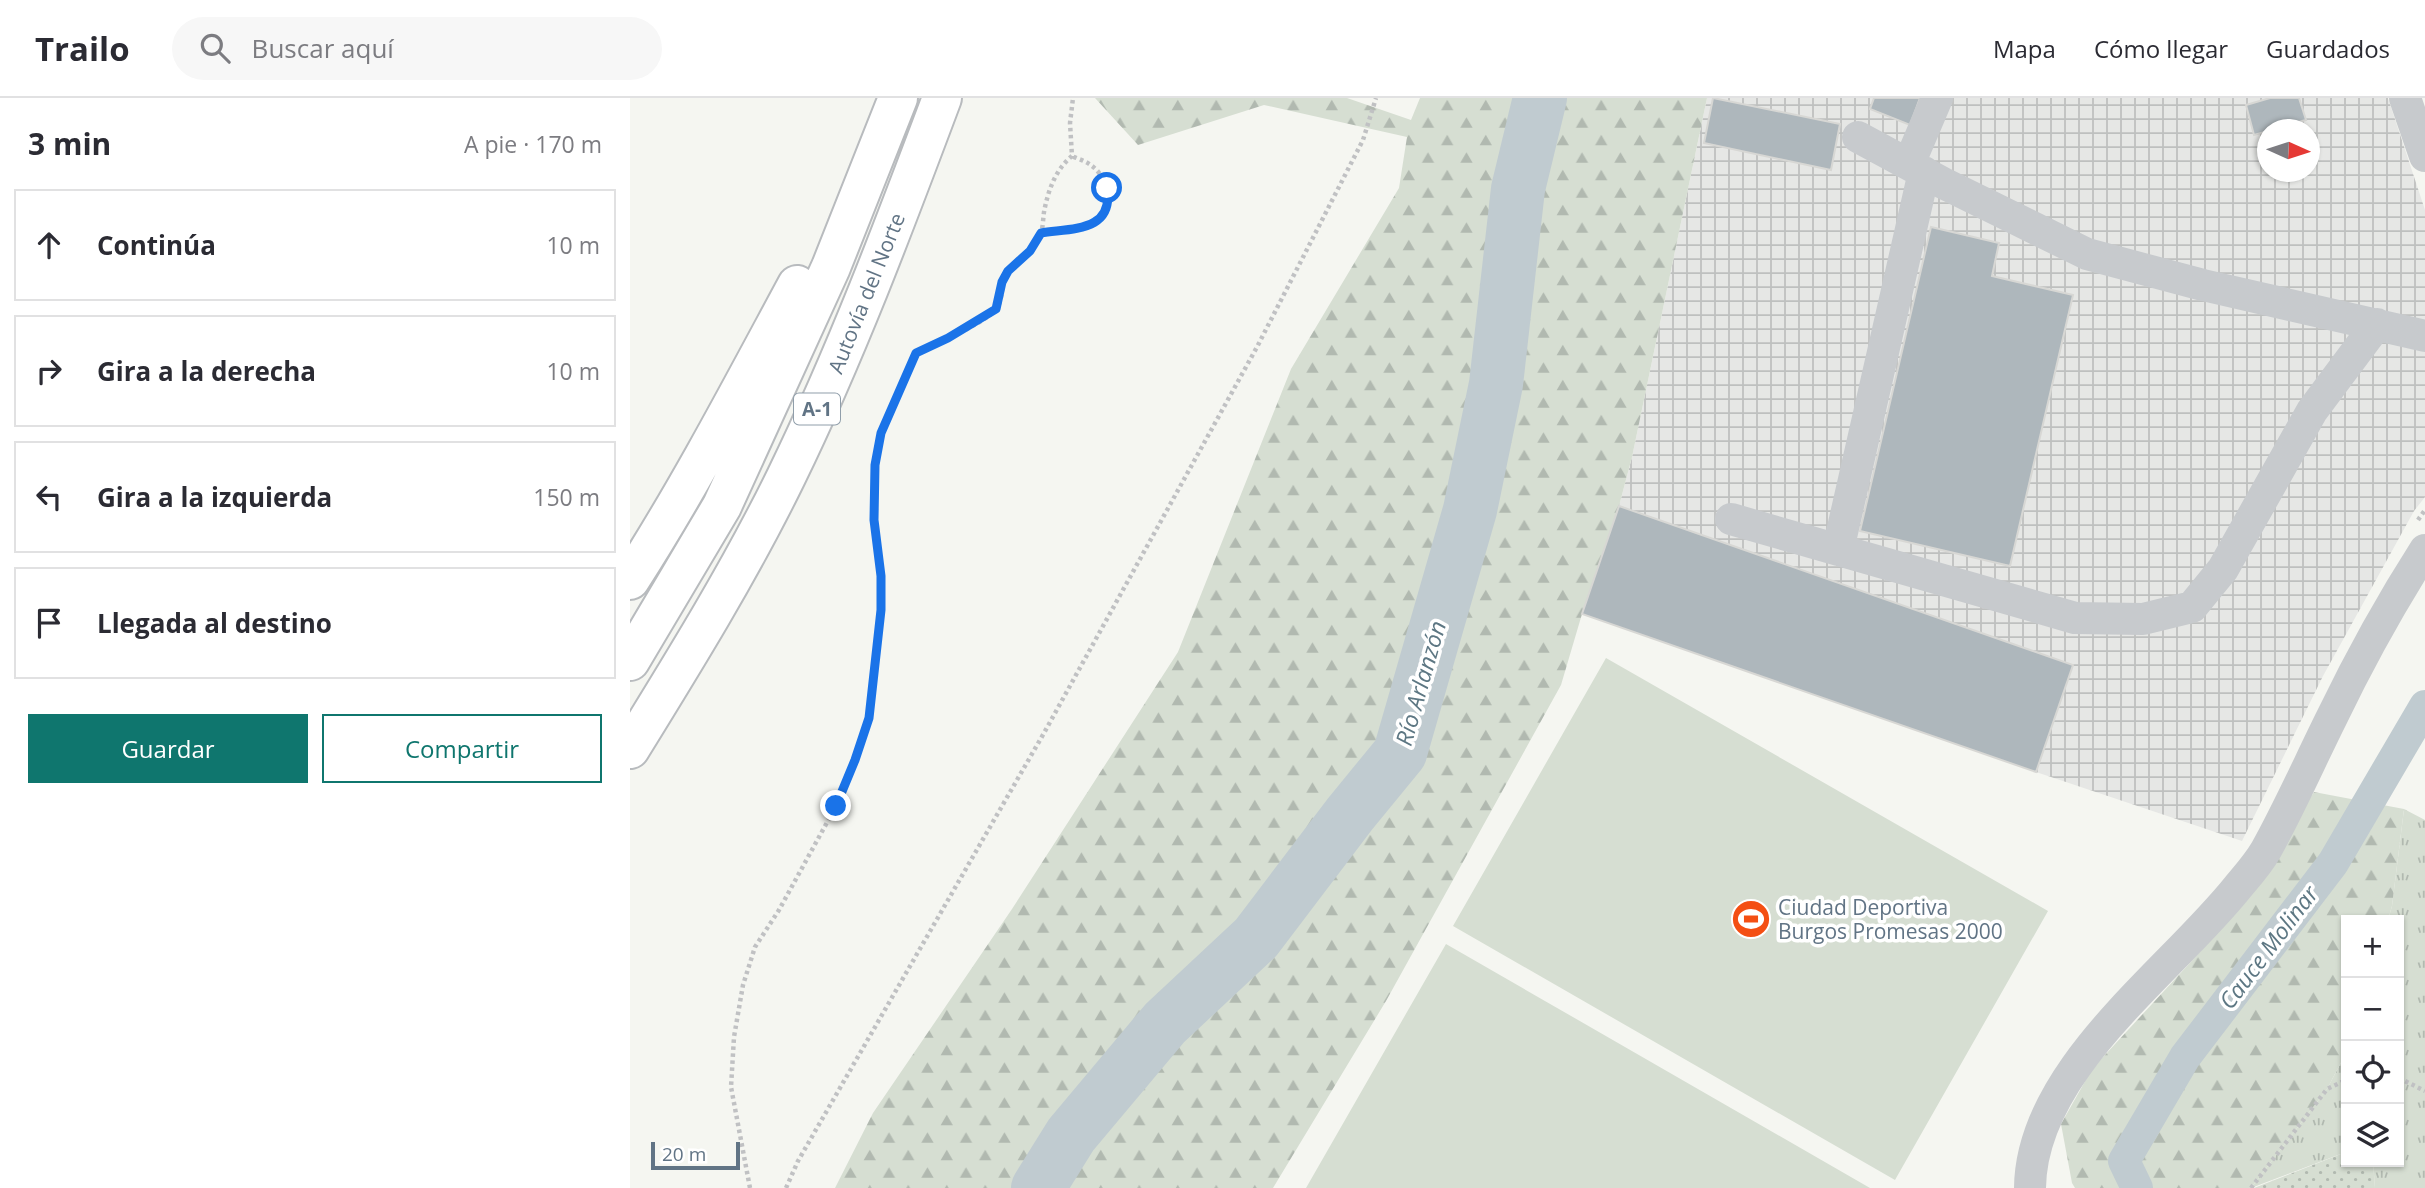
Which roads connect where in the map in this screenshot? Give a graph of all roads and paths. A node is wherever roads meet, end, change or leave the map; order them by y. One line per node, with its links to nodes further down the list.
1 (880, 98): 19 (highway)
2 (898, 98): 20 (highway)
3 (942, 98): 21 (highway, Autovía del Norte / A-1)
4 (1073, 98): 9 (path)
5 (1376, 98): 28 (path)
6 (1937, 98): 11 (street)
7 (2405, 98): 10 (street)
8 (1858, 137): 11 (street)
9 (1072, 156): 12 (path); 12 (path)
10 (2425, 156)
11 (1916, 168): 13 (street); 18 (street)
12 (1041, 233): 27 (path)
13 (2377, 324): 14 (street); 18 (street)
14 (2425, 336)
15 (2425, 510): 17 (path)
16 (1731, 519): 18 (street)
17 (2419, 539): 29 (street)
18 (1838, 550)
19 (630, 580)
20 (630, 661)
21 (658, 704): 22 (highway, A-1); 23 (highway)
22 (630, 739)
23 (630, 749)
24 (2404, 1080): 26 (path)
25 (2341, 1082): 30 (path)
26 (2425, 1091)
27 (750, 1188)
28 (786, 1188)
29 (2030, 1188)
30 (2251, 1188)

